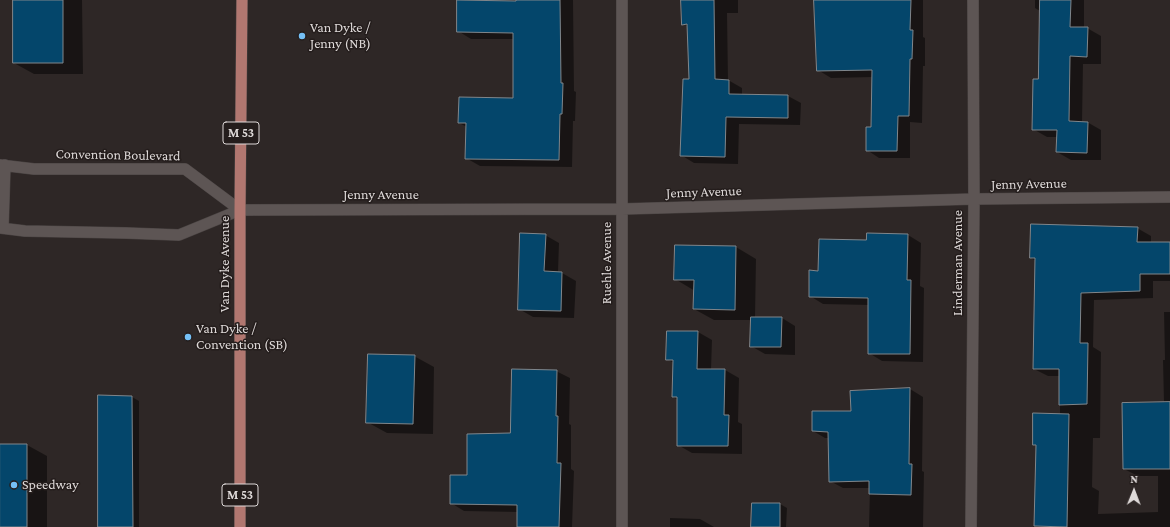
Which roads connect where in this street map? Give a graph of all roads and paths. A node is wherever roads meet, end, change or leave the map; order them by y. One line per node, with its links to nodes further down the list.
1 (242, 0): 8 (main road, Van Dyke Avenue / M 53)
2 (622, 0): 7 (street, Ruehle Avenue)
3 (973, 0): 6 (street, Linderman Avenue)
4 (2, 165): 8 (street, Convention Boulevard); 9 (street, Convention Boulevard)
5 (1170, 197): 6 (street, Jenny Avenue)
6 (974, 199): 7 (street, Jenny Avenue); 12 (street, Linderman Avenue)
7 (622, 209): 8 (street, Jenny Avenue); 11 (street, Ruehle Avenue)
8 (240, 210): 9 (street, Convention Boulevard); 10 (main road, Van Dyke Avenue / M 53)
9 (1, 228)
10 (240, 527)
11 (622, 527)
12 (972, 527)

